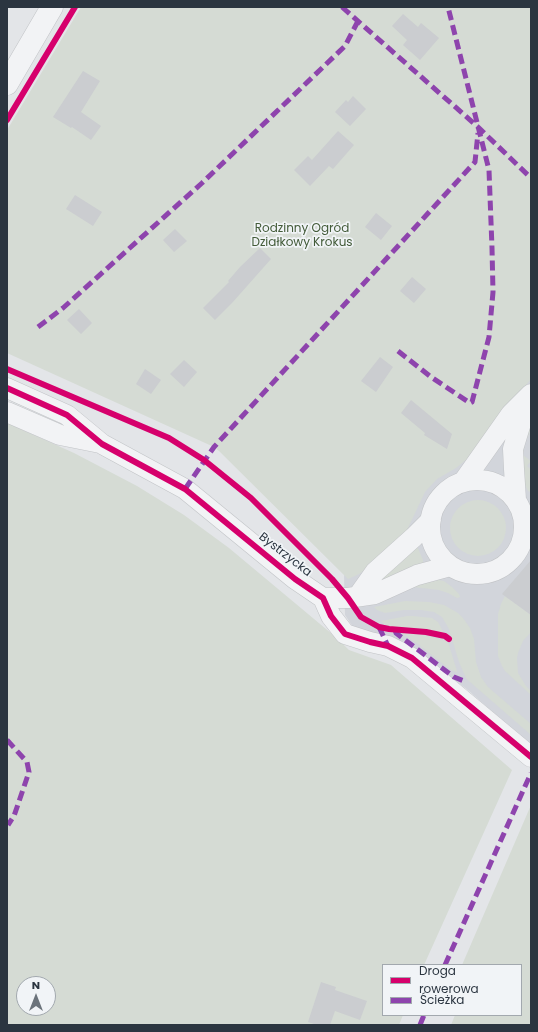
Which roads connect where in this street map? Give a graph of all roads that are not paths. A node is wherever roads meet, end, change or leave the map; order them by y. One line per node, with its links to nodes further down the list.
1 (52, 7): 2 (street)
2 (7, 84)
3 (7, 388): 7 (street, Bystrzycka)
4 (531, 394): 8 (street)
5 (531, 399): 9 (street)
6 (7, 412): 7 (street, Bystrzycka)
7 (102, 444): 13 (street, Bystrzycka)
8 (463, 482): 9 (street); 10 (street)
9 (516, 500): 11 (street)
10 (431, 520): 11 (street); 12 (street)
11 (450, 566): 12 (street)
12 (358, 596): 13 (street)
13 (323, 598): 14 (street)
14 (531, 757)

